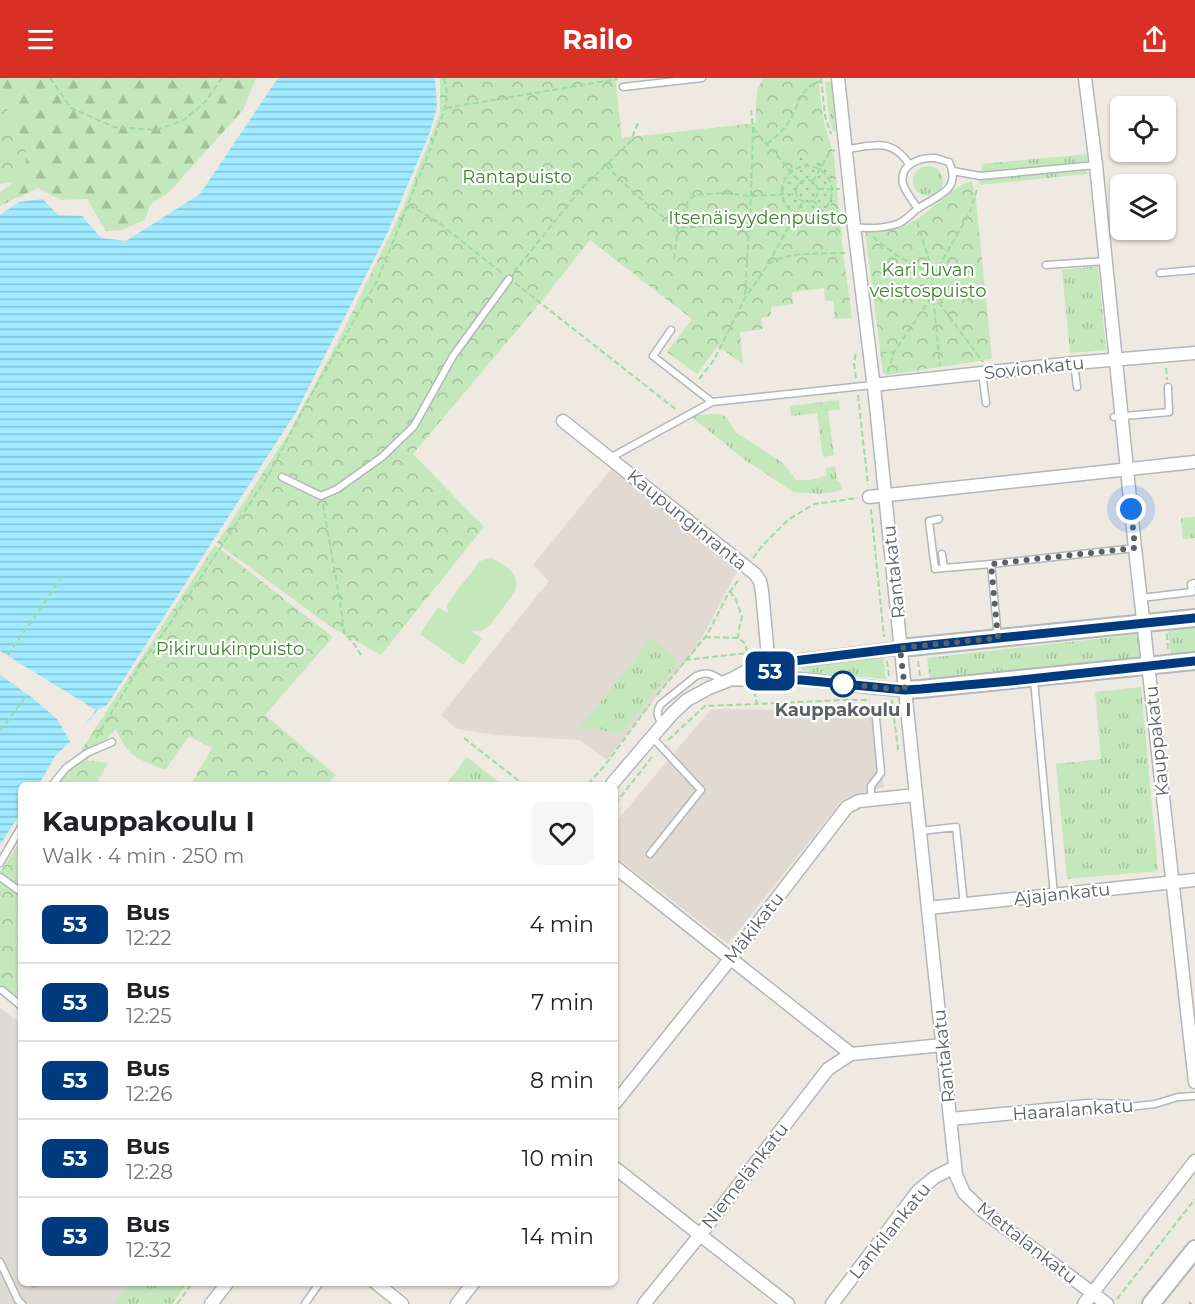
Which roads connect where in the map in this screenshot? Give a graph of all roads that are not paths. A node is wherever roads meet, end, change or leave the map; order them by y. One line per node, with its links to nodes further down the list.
1 (702, 78): 4 (lane)
2 (838, 78): 5 (street, Rantakatu)
3 (1085, 78): 7 (street, Kauppakatu)
4 (623, 87)
5 (841, 150): 6 (lane); 10 (street, Rantakatu)
6 (909, 164): 8 (lane); 9 (lane)
7 (1096, 165): 8 (lane); 11 (street, Kauppakatu)
8 (953, 171): 9 (lane)
9 (916, 211): 10 (lane)
10 (858, 227): 21 (street, Rantakatu)
11 (1106, 261): 12 (lane); 18 (street, Kauppakatu)
12 (1046, 265)
13 (1195, 270): 14 (lane)
14 (1160, 273)
15 (509, 279): 31 (lane)
16 (671, 330): 24 (lane)
17 (1195, 353): 18 (street, Sovionkatu)
18 (1116, 360): 19 (street, Sovionkatu); 26 (street, Kauppakatu)
19 (1074, 363): 20 (street, Sovionkatu); 22 (lane)
20 (984, 370): 21 (street, Sovionkatu); 25 (lane)
21 (873, 385): 24 (lane); 32 (street, Rantakatu)
22 (1077, 387)
23 (1168, 387): 26 (lane)
24 (712, 402): 28 (lane)
25 (986, 403)
26 (1117, 417): 30 (street, Kauppakatu)
27 (563, 421): 28 (street, Kaupunginranta)
28 (610, 458): 46 (street, Kaupunginranta)
29 (1195, 462): 30 (street)
30 (1127, 470): 32 (street); 35 (street, Kauppakatu)
31 (282, 477)
32 (886, 495): 33 (street); 44 (street, Rantakatu)
33 (869, 497)
34 (939, 519): 38 (lane)
35 (1135, 548): 37 (lane); 40 (street, Kauppakatu)
36 (942, 554): 38 (lane)
37 (991, 564): 38 (lane); 43 (lane)
38 (944, 568)
39 (1192, 582): 40 (lane)
40 (1140, 598): 42 (street, Kauppakatu)
41 (1195, 618): 42 (street)
42 (1143, 624): 43 (street); 47 (street, Kauppakatu)
43 (998, 638): 44 (street)
44 (908, 647): 46 (street); 51 (street, Rantakatu)
45 (1195, 661): 47 (street)
46 (769, 664): 48 (street); 50 (street, Kaupunginranta)
47 (1149, 666): 49 (street); 66 (street, Kauppakatu)
48 (751, 675): 50 (street); 53 (street)
49 (1034, 678): 51 (street); 68 (lane)
50 (770, 679): 51 (street)
51 (913, 690): 57 (street, Rantakatu)
52 (876, 718): 58 (lane)
53 (652, 737): 56 (street); 61 (lane)
54 (112, 742): 55 (lane)
55 (55, 782)
56 (614, 782)
57 (916, 795): 58 (street, Mäkikatu); 59 (street, Rantakatu)
58 (871, 799): 71 (street, Mäkikatu)
59 (920, 831): 69 (lane); 70 (street, Rantakatu)
60 (18, 832): 62 (lane)
61 (650, 854)
62 (0, 863)
63 (618, 869): 71 (street)
64 (0, 877): 67 (lane)
65 (1195, 880): 66 (street, Ajajankatu)
66 (1172, 882): 68 (street, Ajajankatu); 76 (street, Kauppakatu)
67 (18, 890)
68 (1054, 895): 69 (street, Ajajankatu)
69 (964, 904): 70 (street, Ajajankatu)
70 (928, 908): 74 (street, Rantakatu)
71 (731, 958): 75 (street); 78 (street, Mäkikatu)
72 (0, 990): 73 (lane)
73 (18, 1003)
74 (943, 1045): 75 (street); 80 (street, Rantakatu)
75 (851, 1054): 84 (street, Niemelänkatu)
76 (1195, 1082)
77 (1195, 1096): 79 (lane, Haaralankatu)
78 (618, 1099)
79 (1129, 1107): 80 (street, Haaralankatu)
80 (951, 1119): 83 (street, Rantakatu)
81 (1195, 1161): 91 (street)
82 (618, 1170): 84 (street)
83 (956, 1171): 91 (street, Mettalankatu); 99 (street, Lankilankatu)
84 (700, 1235): 97 (street, Niemelänkatu); 98 (street)
85 (1195, 1249): 102 (street)
86 (0, 1262): 92 (lane)
87 (225, 1286): 93 (street)
88 (317, 1286): 94 (lane)
89 (380, 1286): 95 (street)
90 (471, 1286): 96 (street)
91 (1092, 1294): 100 (street); 101 (street, Mettalankatu)
92 (22, 1304)
93 (211, 1304)
94 (305, 1304)
95 (402, 1304)
96 (457, 1304)
97 (644, 1304)
98 (788, 1304)
99 (832, 1304)
100 (1084, 1304)
101 (1107, 1304)
102 (1151, 1304)

